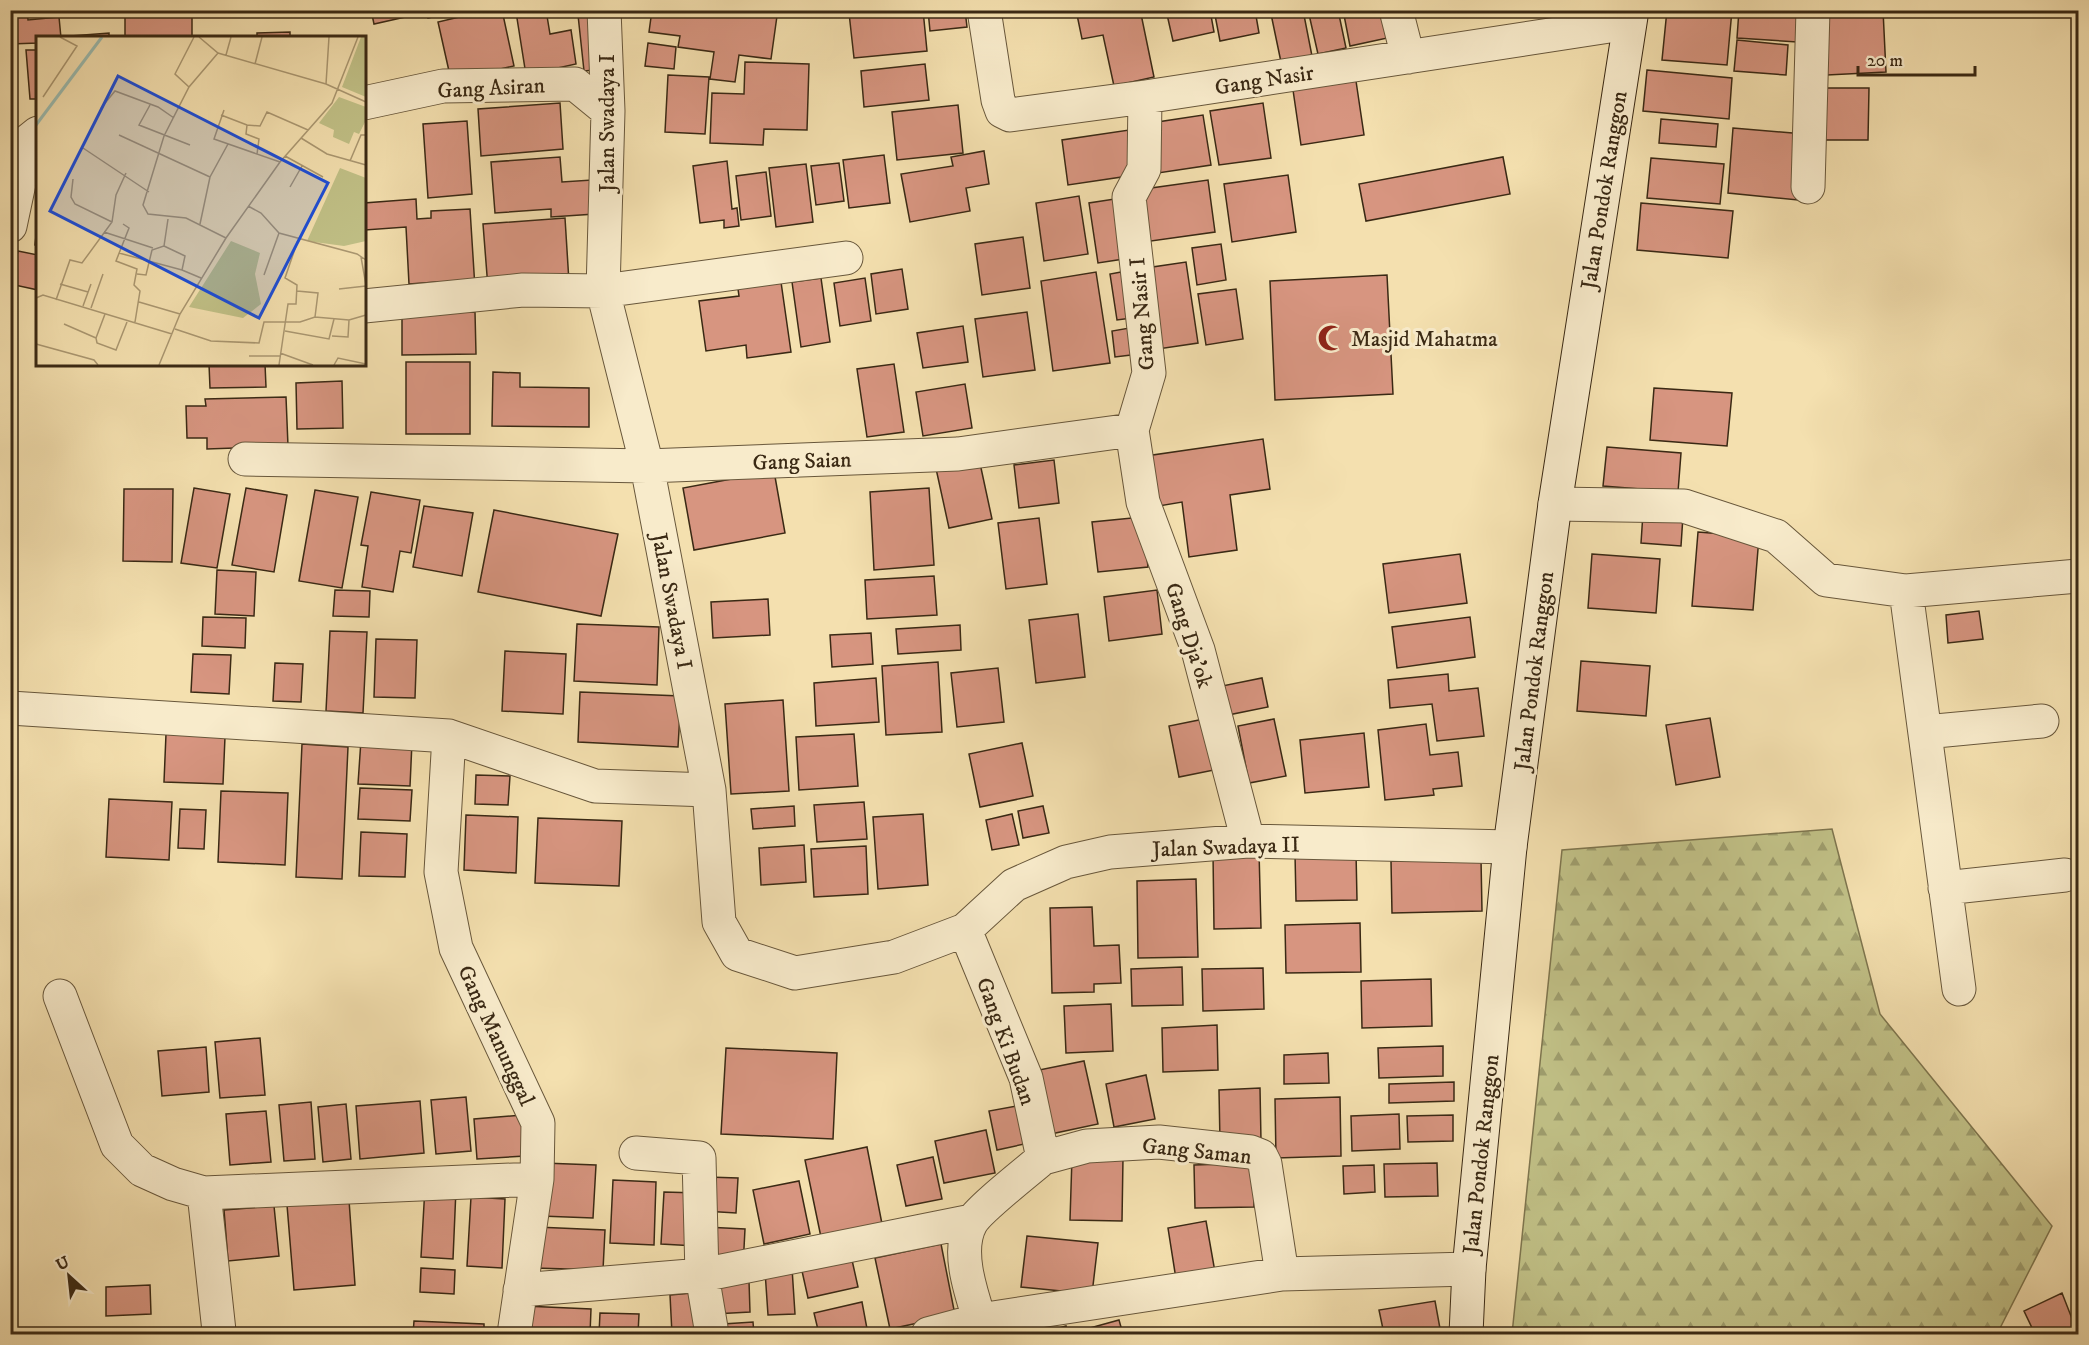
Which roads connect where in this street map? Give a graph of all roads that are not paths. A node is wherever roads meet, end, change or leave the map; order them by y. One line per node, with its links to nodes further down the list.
1 (604, 10): 9 (street, Jalan Swadaya I)
2 (984, 10): 7 (street, Gang Nasir)
3 (1396, 10): 6 (street)
4 (1813, 10): 11 (street)
5 (1630, 17): 6 (street, Gang Nasir); 19 (street, Jalan Pondok Ranggon)
6 (1408, 57): 7 (street, Gang Nasir)
7 (1145, 97): 16 (street, Gang Nasir I)
8 (366, 103): 9 (street, Gang Asiran)
9 (608, 111): 14 (street, Jalan Swadaya I)
10 (36, 134): 12 (street)
11 (1808, 187)
12 (10, 226)
13 (846, 258): 14 (street)
14 (603, 291): 15 (street); 18 (street, Jalan Swadaya I)
15 (366, 306)
16 (1132, 430): 18 (street, Gang Saian); 27 (street, Gang Dja'ok)
17 (245, 459): 18 (street, Gang Saian)
18 (647, 466): 26 (street, Jalan Swadaya I)
19 (1555, 504): 21 (street); 28 (street, Jalan Pondok Ranggon)
20 (2079, 576): 21 (street)
21 (1906, 591): 24 (street)
22 (10, 708): 25 (street)
23 (2042, 722): 24 (street)
24 (1925, 732): 30 (street)
25 (448, 736): 26 (street); 36 (street, Gang Manunggal)
26 (709, 790): 31 (street, Jalan Swadaya I)
27 (1248, 841): 28 (street, Jalan Swadaya II); 31 (street, Jalan Swadaya II)
28 (1510, 848): 39 (street, Jalan Pondok Ranggon)
29 (2065, 875): 30 (street)
30 (1945, 888): 32 (street)
31 (965, 930): 35 (street, Gang Ki Budan)
32 (1959, 989)
33 (60, 996): 37 (street)
34 (636, 1153): 41 (street)
35 (1043, 1158): 38 (street); 40 (street, Gang Saman)
36 (537, 1179): 37 (street); 42 (street, Gang Manunggal)
37 (204, 1193): 44 (street)
38 (972, 1221): 41 (street); 43 (street)
39 (1469, 1269): 40 (street); 48 (street, Jalan Pondok Ranggon)
40 (1282, 1274): 43 (street)
41 (702, 1275): 42 (street); 46 (street)
42 (520, 1290): 45 (street, Gang Manunggal)
43 (982, 1327): 47 (street)
44 (219, 1331)
45 (514, 1335)
46 (712, 1335)
47 (928, 1335)
48 (1466, 1335)

